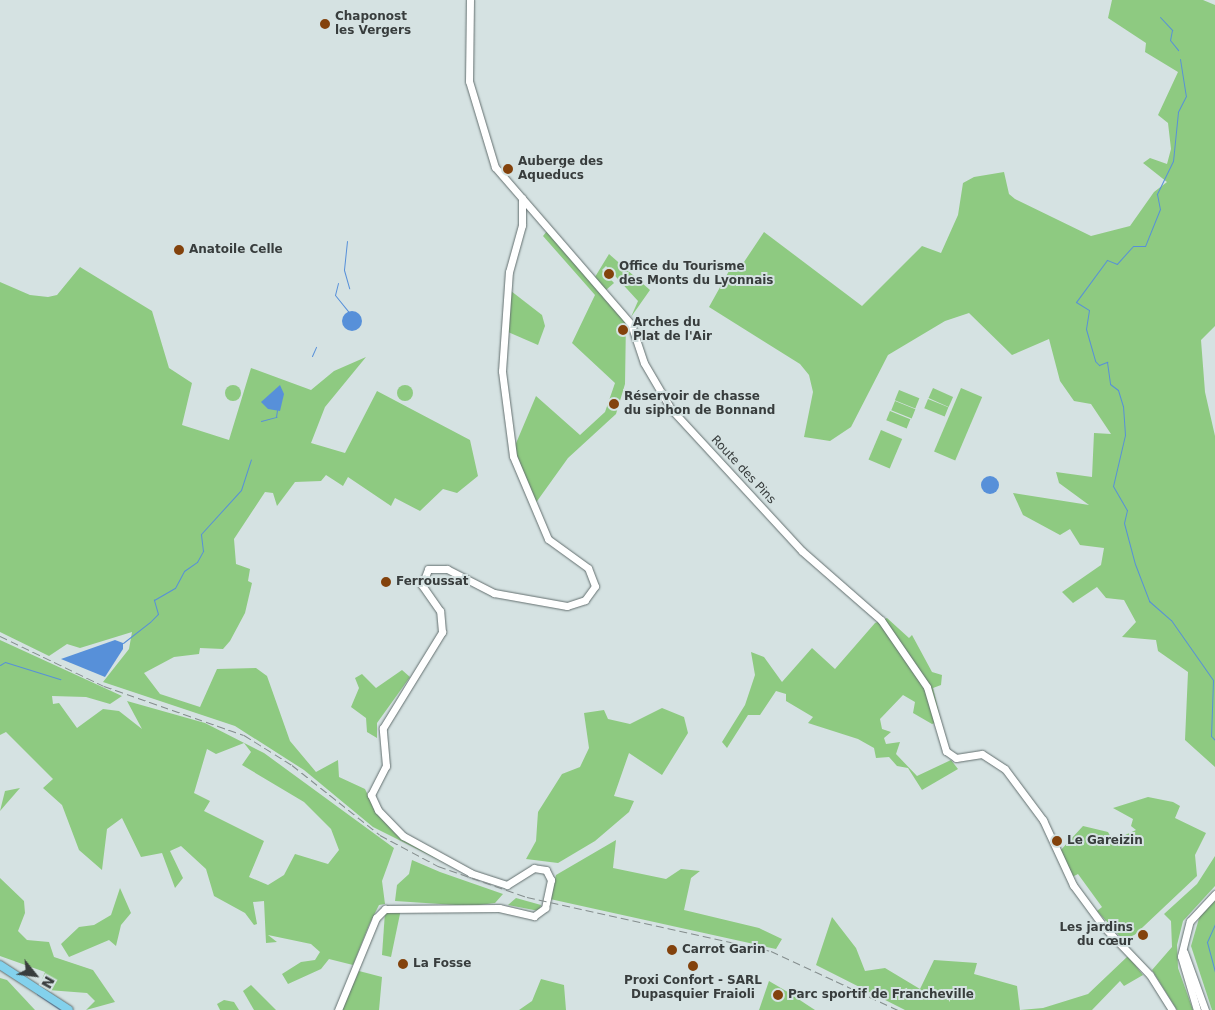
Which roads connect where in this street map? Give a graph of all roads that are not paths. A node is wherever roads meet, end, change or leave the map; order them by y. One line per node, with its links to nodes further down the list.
1 (470, 0): 2 (main road, Route des Pins)
2 (530, 206): 7 (main road); 8 (main road, Route des Pins)
3 (1215, 894): 4 (main road)
4 (1184, 946): 9 (main road); 10 (main road)
5 (0, 965): 6 (main road)
6 (69, 1010)
7 (338, 1010)
8 (1172, 1010)
9 (1197, 1010)
10 (1205, 1010)

